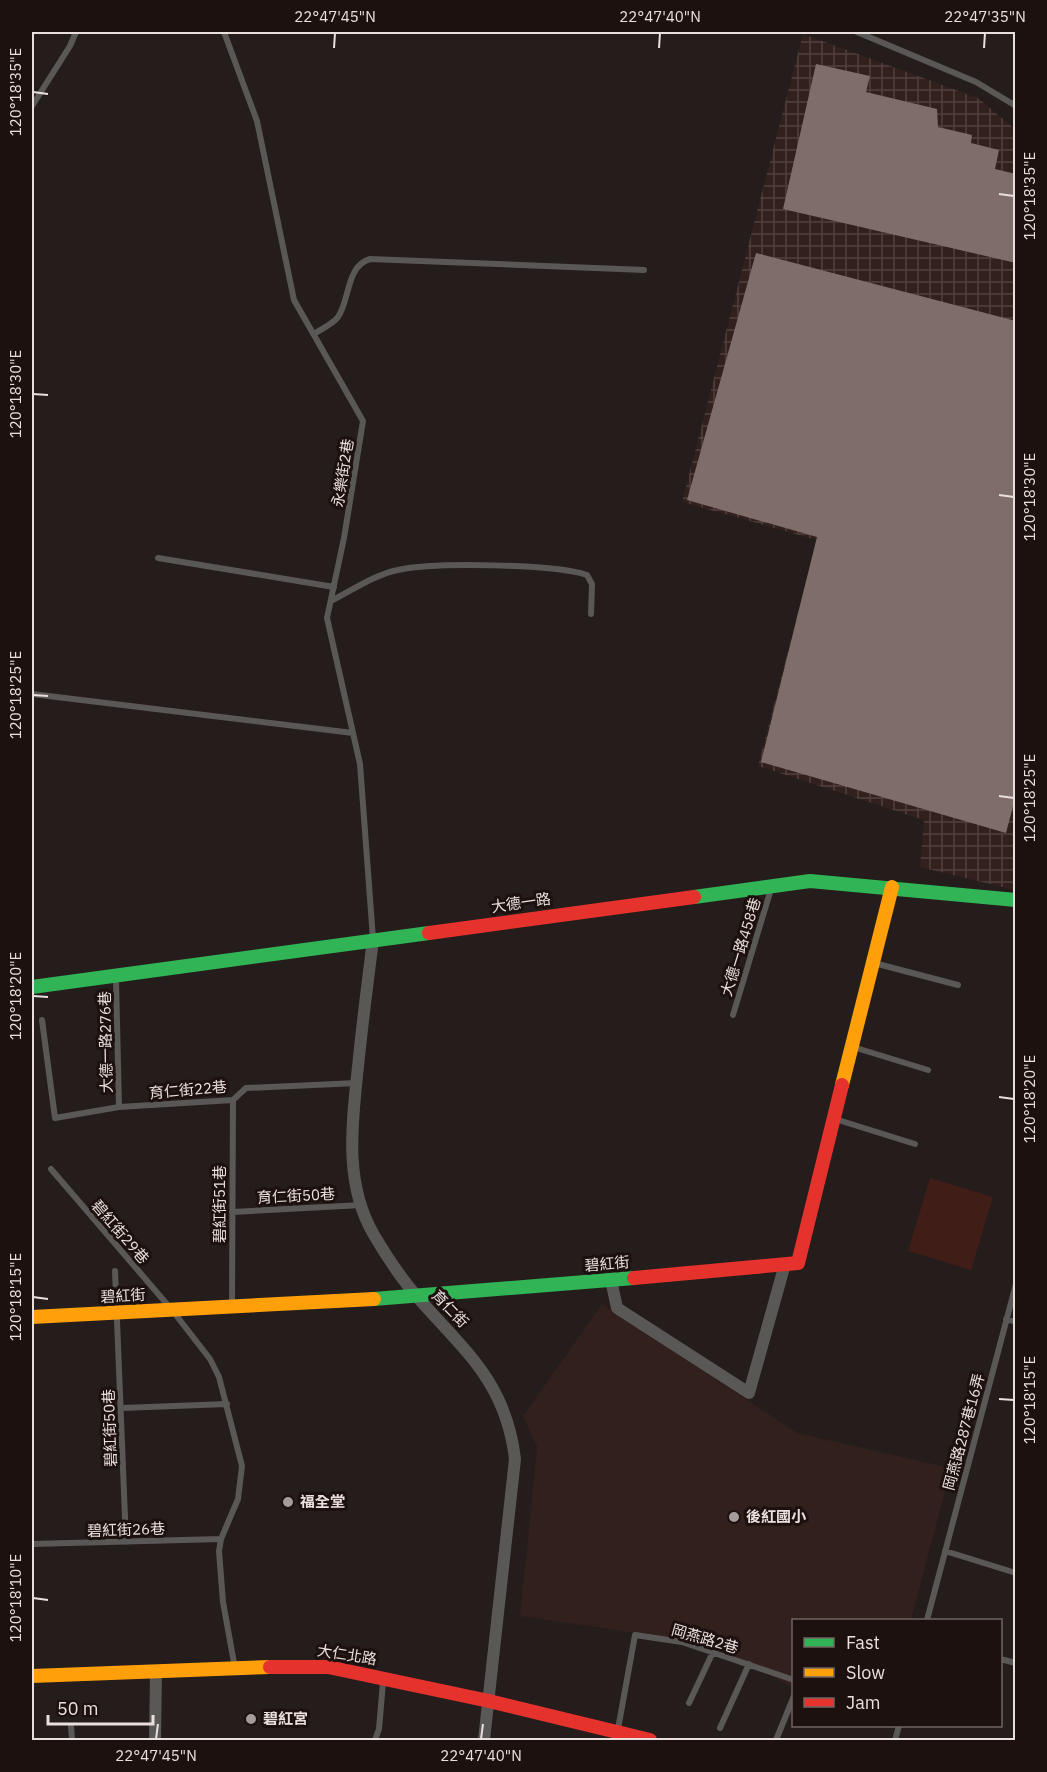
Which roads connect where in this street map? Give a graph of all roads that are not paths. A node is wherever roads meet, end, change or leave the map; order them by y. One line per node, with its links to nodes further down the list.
1 (76, 32): 4 (lane)
2 (224, 32): 7 (lane, 永樂街2巷)
3 (857, 32): 5 (lane)
4 (32, 106)
5 (1016, 106)
6 (644, 270): 7 (lane)
7 (314, 334): 9 (lane, 永樂街2巷)
8 (158, 558): 9 (lane)
9 (334, 587): 10 (lane, 永樂街2巷)
10 (331, 602): 11 (lane); 13 (lane, 永樂街2巷)
11 (591, 614)
12 (32, 694): 13 (lane)
13 (353, 733): 17 (lane, 永樂街2巷)
14 (772, 886): 15 (street, 大德一路); 17 (street, 大德一路); 22 (lane, 大德一路458巷)
15 (892, 887): 16 (street, 大德一路); 18 (street)
16 (1016, 900)
17 (373, 940): 19 (street, 大德一路); 26 (street, 育仁街)
18 (873, 963): 20 (lane); 24 (street)
19 (116, 975): 21 (street, 大德一路); 28 (lane, 大德一路276巷)
20 (958, 986)
21 (32, 987)
22 (733, 1015)
23 (42, 1020): 28 (lane, 育仁街22巷)
24 (852, 1046): 25 (lane); 29 (street)
25 (928, 1070)
26 (357, 1083): 27 (lane, 育仁街22巷); 32 (street, 育仁街)
27 (233, 1100): 28 (lane, 育仁街22巷); 33 (lane, 碧紅街51巷)
28 (119, 1107)
29 (834, 1119): 30 (lane); 34 (street)
30 (915, 1144)
31 (51, 1169): 40 (lane, 碧紅街29巷)
32 (362, 1205): 33 (lane, 育仁街50巷); 38 (street, 育仁街)
33 (232, 1212): 39 (lane, 碧紅街51巷)
34 (785, 1264): 36 (street, 碧紅街); 36 (street)
35 (115, 1271): 41 (lane, 碧紅街50巷)
36 (611, 1280): 38 (street, 碧紅街)
37 (1016, 1284): 43 (lane, 岡燕路287巷16弄)
38 (417, 1297): 39 (street, 碧紅街); 60 (street, 育仁街)
39 (232, 1307): 40 (street, 碧紅街)
40 (172, 1310): 41 (street, 碧紅街); 45 (lane, 碧紅街29巷)
41 (119, 1313): 42 (street, 碧紅街); 46 (lane, 碧紅街50巷)
42 (32, 1317)
43 (1006, 1319): 44 (lane); 50 (lane, 岡燕路287巷16弄)
44 (1016, 1322)
45 (227, 1404): 46 (lane); 47 (lane, 碧紅街29巷)
46 (122, 1408): 48 (lane, 碧紅街50巷)
47 (221, 1539): 48 (lane, 碧紅街26巷); 55 (lane)
48 (126, 1542): 49 (lane, 碧紅街26巷)
49 (32, 1544)
50 (945, 1551): 51 (lane); 52 (lane, 岡燕路287巷16弄)
51 (1016, 1573)
52 (927, 1619)
53 (713, 1652): 54 (lane, 岡燕路2巷); 62 (lane); 65 (lane, 岡燕路2巷)
54 (749, 1664): 59 (lane, 岡燕路2巷); 64 (lane)
55 (235, 1667): 56 (street, 大仁北路); 58 (street, 大仁北路)
56 (156, 1672): 57 (street, 大仁北路); 67 (street)
57 (32, 1676)
58 (383, 1678): 60 (street, 大仁北路); 68 (lane)
59 (792, 1679)
60 (489, 1701): 65 (street, 大仁北路); 69 (street, 育仁街)
61 (792, 1701): 71 (lane)
62 (689, 1703)
63 (71, 1726): 66 (lane)
64 (720, 1728)
65 (617, 1732): 70 (street, 大仁北路)
66 (72, 1740)
67 (155, 1740)
68 (375, 1740)
69 (484, 1740)
70 (641, 1740)
71 (776, 1740)

